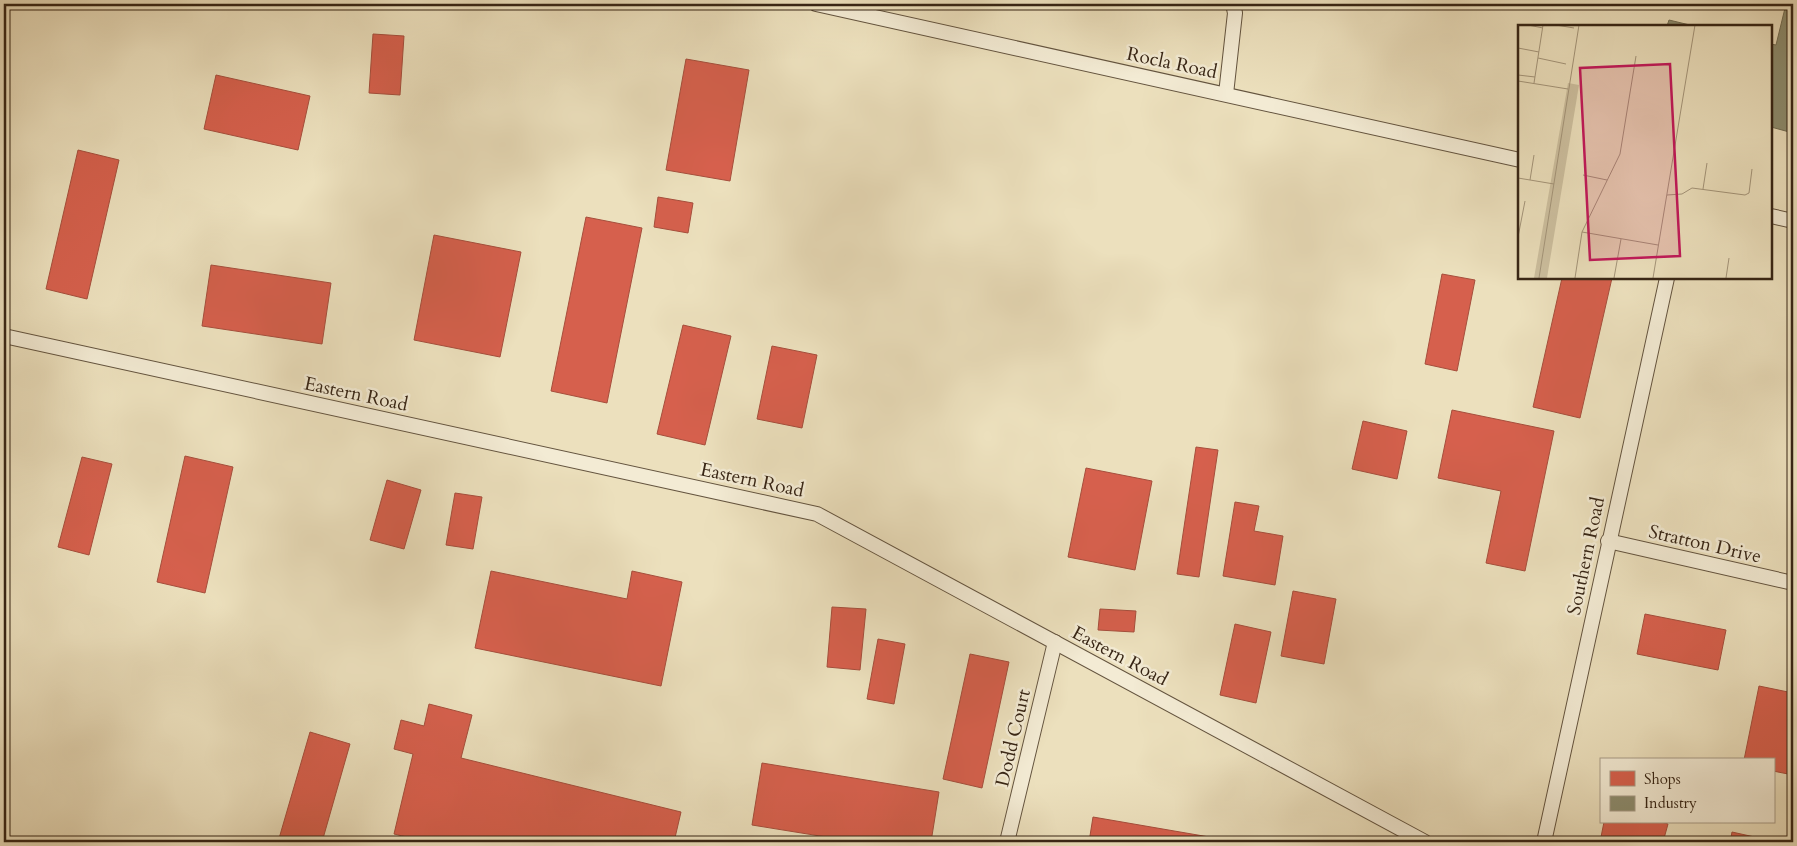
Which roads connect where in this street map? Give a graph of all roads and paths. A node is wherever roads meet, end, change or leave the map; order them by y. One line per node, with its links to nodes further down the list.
1 (816, 4): 3 (street, Rocla Road)
2 (1233, 4): 3 (street)
3 (1226, 94): 4 (street, Rocla Road)
4 (1518, 160)
5 (1772, 216): 6 (street)
6 (1793, 221)
7 (1667, 279): 9 (street, Southern Road)
8 (4, 336): 11 (street, Eastern Road)
9 (1608, 541): 10 (street, Stratton Drive); 14 (street, Southern Road)
10 (1793, 584)
11 (1055, 642): 12 (street, Dodd Court); 13 (street, Eastern Road)
12 (1007, 842)
13 (1425, 842)
14 (1544, 842)

